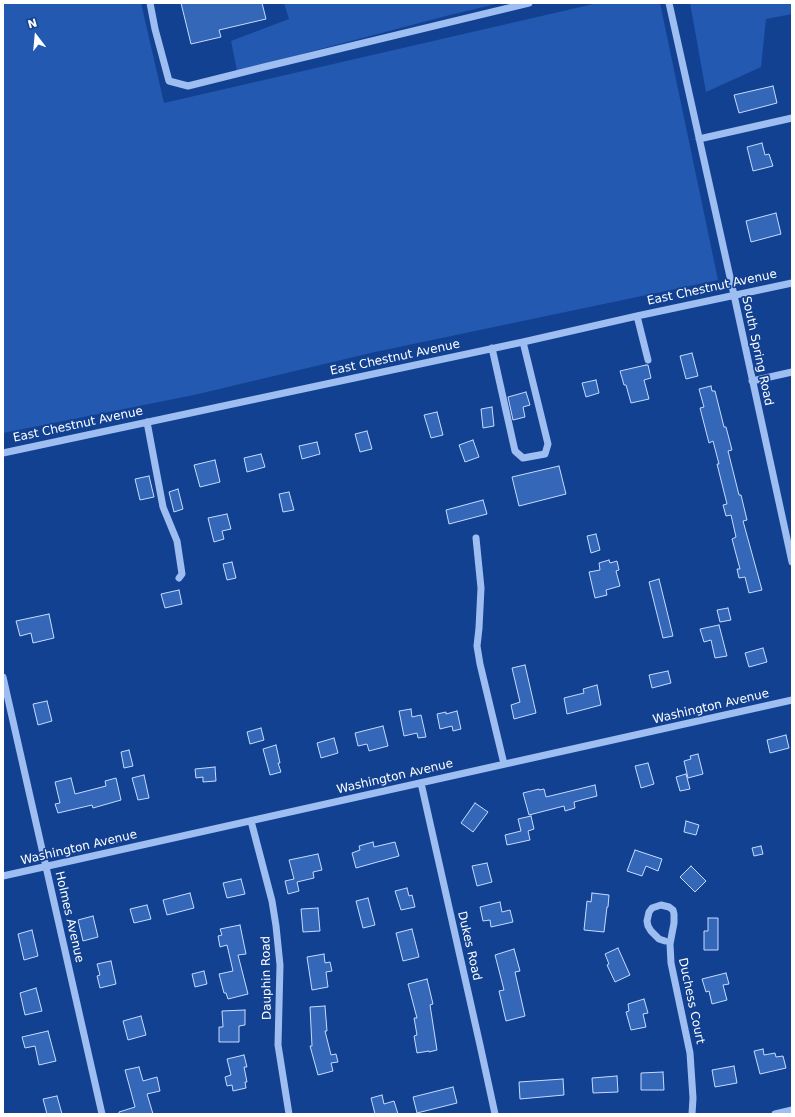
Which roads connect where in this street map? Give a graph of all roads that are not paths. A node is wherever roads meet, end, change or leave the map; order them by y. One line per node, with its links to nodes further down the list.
1 (150, 3): 2 (street)
2 (529, 3)
3 (669, 3): 5 (street, South Spring Road)
4 (792, 118): 5 (street)
5 (699, 139): 7 (street, South Spring Road)
6 (792, 283): 7 (street, East Chestnut Avenue)
7 (734, 296): 8 (street, East Chestnut Avenue); 13 (street, South Spring Road)
8 (637, 316): 9 (street, East Chestnut Avenue); 11 (street)
9 (523, 342): 10 (street, East Chestnut Avenue); 10 (street)
10 (492, 348): 14 (street, East Chestnut Avenue)
11 (648, 360)
12 (792, 372): 13 (street)
13 (752, 381): 17 (street, South Spring Road)
14 (147, 422): 15 (street, East Chestnut Avenue); 18 (street)
15 (3, 453)
16 (476, 538): 21 (street)
17 (792, 562)
18 (179, 578)
19 (3, 678): 24 (street, Holmes Avenue)
20 (792, 700): 21 (street, Washington Avenue)
21 (504, 764): 22 (street, Washington Avenue)
22 (421, 783): 23 (street, Washington Avenue); 30 (street, Dukes Road)
23 (252, 820): 24 (street, Washington Avenue); 29 (street, Dauphin Road)
24 (46, 866): 25 (street, Washington Avenue); 28 (street, Holmes Avenue)
25 (3, 876)
26 (665, 941): 31 (street, Duchess Court)
27 (792, 1110): 32 (street)
28 (102, 1114)
29 (289, 1114)
30 (495, 1114)
31 (692, 1114)
32 (775, 1114)

